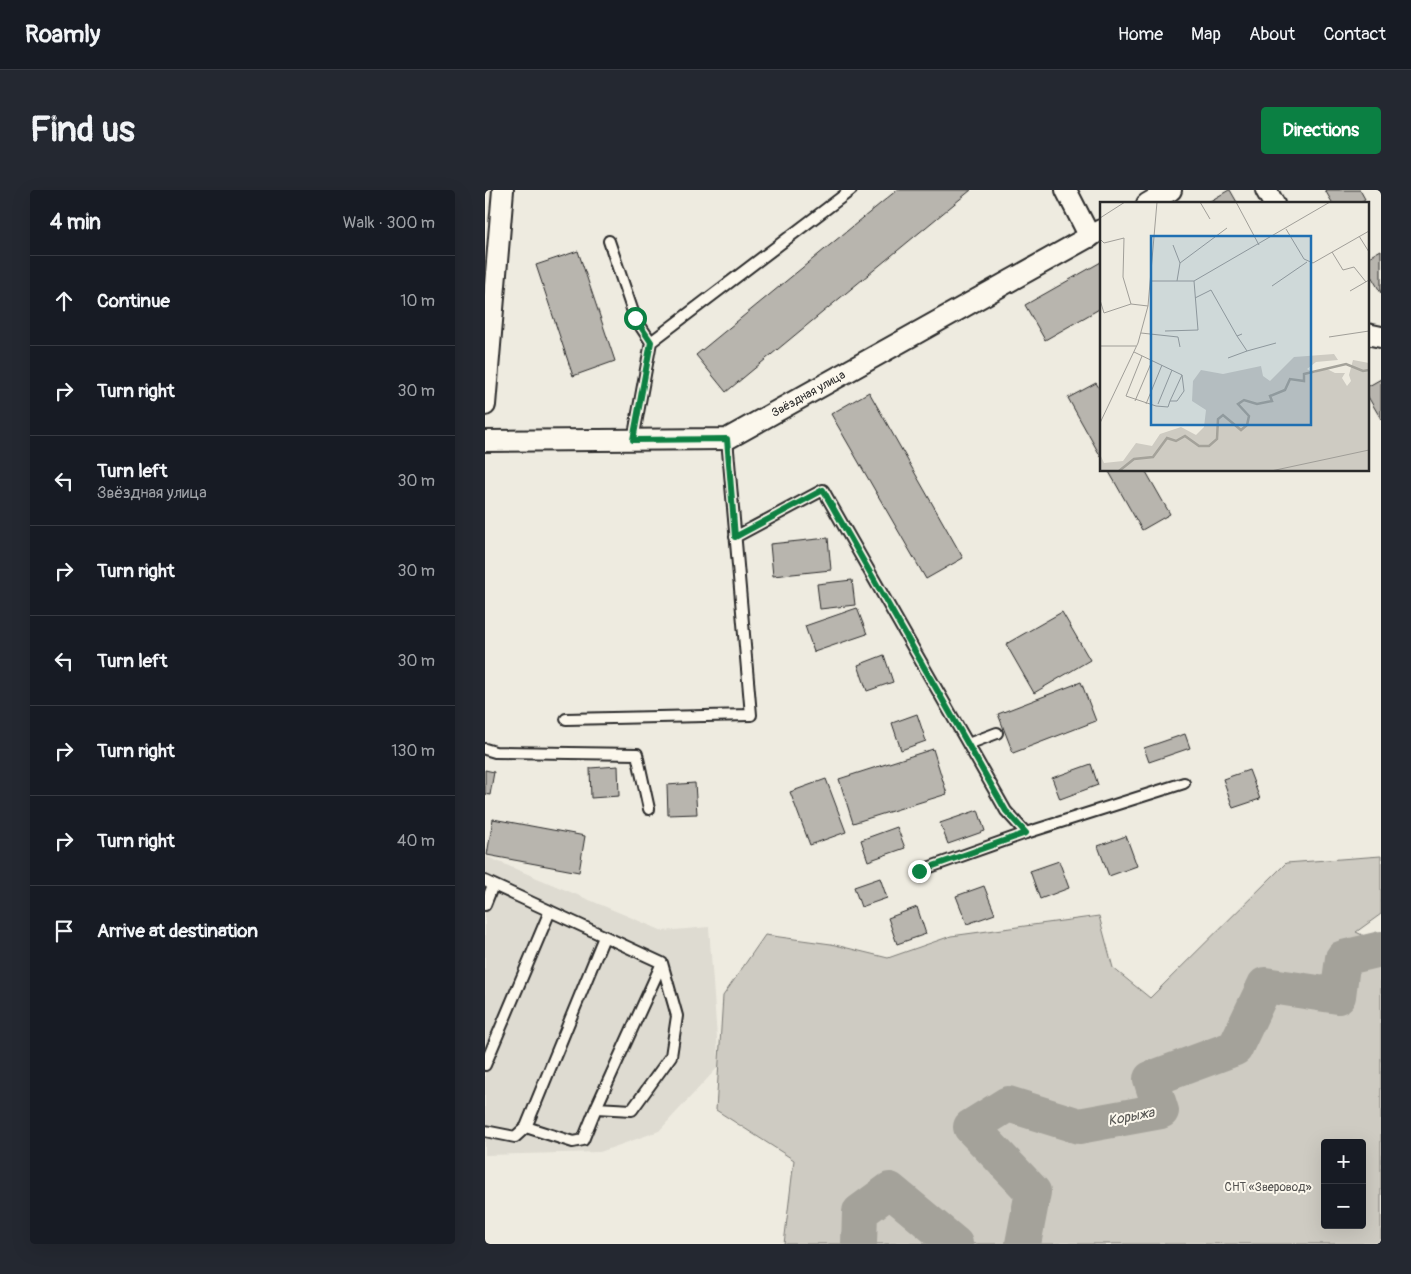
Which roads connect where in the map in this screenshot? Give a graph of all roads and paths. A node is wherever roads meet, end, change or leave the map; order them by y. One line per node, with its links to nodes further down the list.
1 (503, 190): 11 (street)
2 (851, 190): 10 (lane)
3 (1066, 190): 8 (street)
4 (1171, 190): 6 (street)
5 (1266, 190): 7 (street)
6 (1150, 202)
7 (1273, 202)
8 (1096, 234): 12 (street, Звёздная улица)
9 (609, 241): 10 (lane)
10 (651, 342): 13 (lane)
11 (485, 405)
12 (727, 439): 13 (street, Звёздная улица); 15 (lane)
13 (633, 440): 14 (street, Звёздная улица)
14 (485, 441)
15 (735, 537): 16 (lane); 18 (lane)
16 (566, 719)
17 (997, 733): 18 (lane)
18 (968, 744): 22 (lane)
19 (485, 749): 21 (lane)
20 (1184, 784): 22 (lane)
21 (649, 808)
22 (1026, 833): 23 (lane)
23 (919, 871)
24 (489, 883): 25 (lane); 26 (lane)
25 (485, 905)
26 (550, 911): 27 (lane); 29 (lane)
27 (604, 937): 28 (lane); 31 (lane)
28 (661, 963): 30 (lane); 30 (lane)
29 (485, 1064)
30 (596, 1108): 31 (lane)
31 (526, 1127): 32 (lane)
32 (485, 1131)

